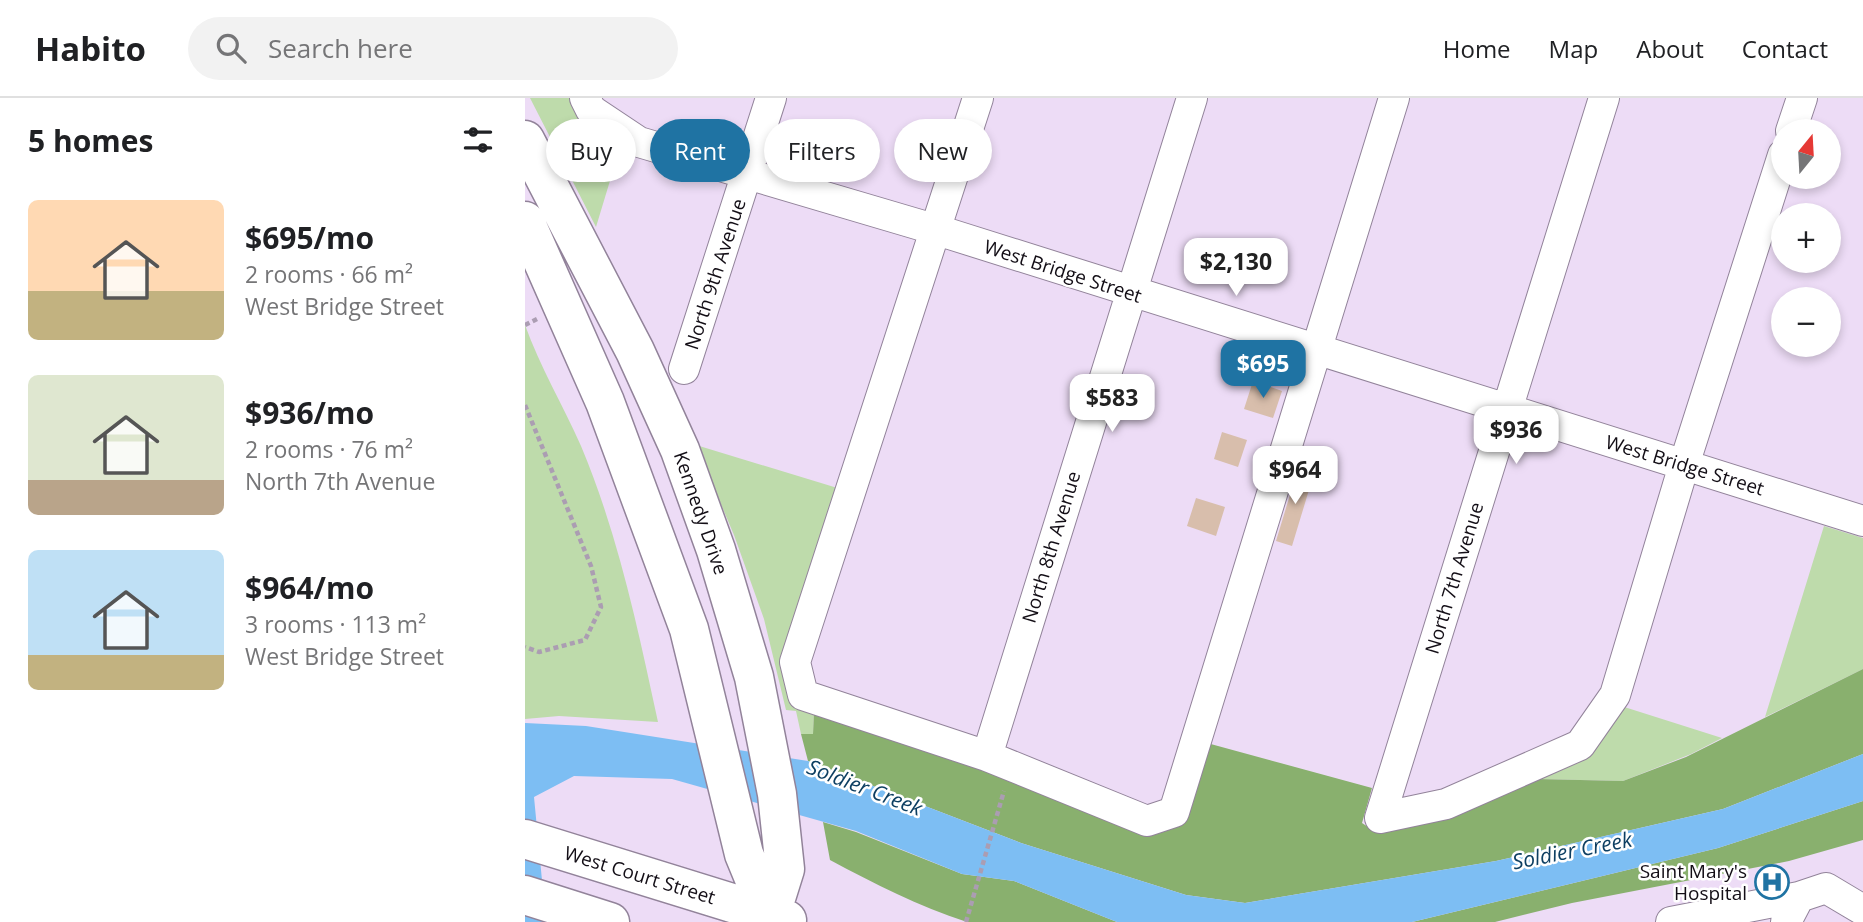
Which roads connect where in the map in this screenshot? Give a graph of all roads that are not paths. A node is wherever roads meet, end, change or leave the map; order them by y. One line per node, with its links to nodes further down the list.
1 (771, 98): 11 (street, North 9th Avenue)
2 (978, 98): 16 (street)
3 (1192, 98): 17 (street, North 8th Avenue)
4 (1394, 98): 18 (street)
5 (1604, 98): 20 (street, North 7th Avenue)
6 (1802, 98): 8 (street)
7 (588, 104): 10 (street, West Bridge Street)
8 (1795, 119)
9 (525, 140): 28 (main road, Kennedy Drive)
10 (650, 145)
11 (750, 163)
12 (750, 176): 16 (street, West Bridge Street)
13 (744, 182): 19 (street, North 9th Avenue)
14 (1772, 189): 21 (street)
15 (525, 221): 28 (main road)
16 (937, 230): 17 (street, West Bridge Street); 23 (street)
17 (1130, 292): 18 (street, West Bridge Street); 23 (street, North 8th Avenue)
18 (1316, 349): 20 (street, West Bridge Street); 23 (street)
19 (684, 369)
20 (1507, 409): 21 (street, West Bridge Street); 21 (street, North 7th Avenue)
21 (1684, 465): 22 (street, West Bridge Street)
22 (1863, 521)
23 (987, 757)
24 (525, 839): 28 (main road, West Court Street)
25 (525, 895): 29 (main road)
26 (1793, 909): 27 (street); 30 (street)
27 (1863, 910)
28 (779, 919)
29 (610, 922)
30 (1671, 922)

